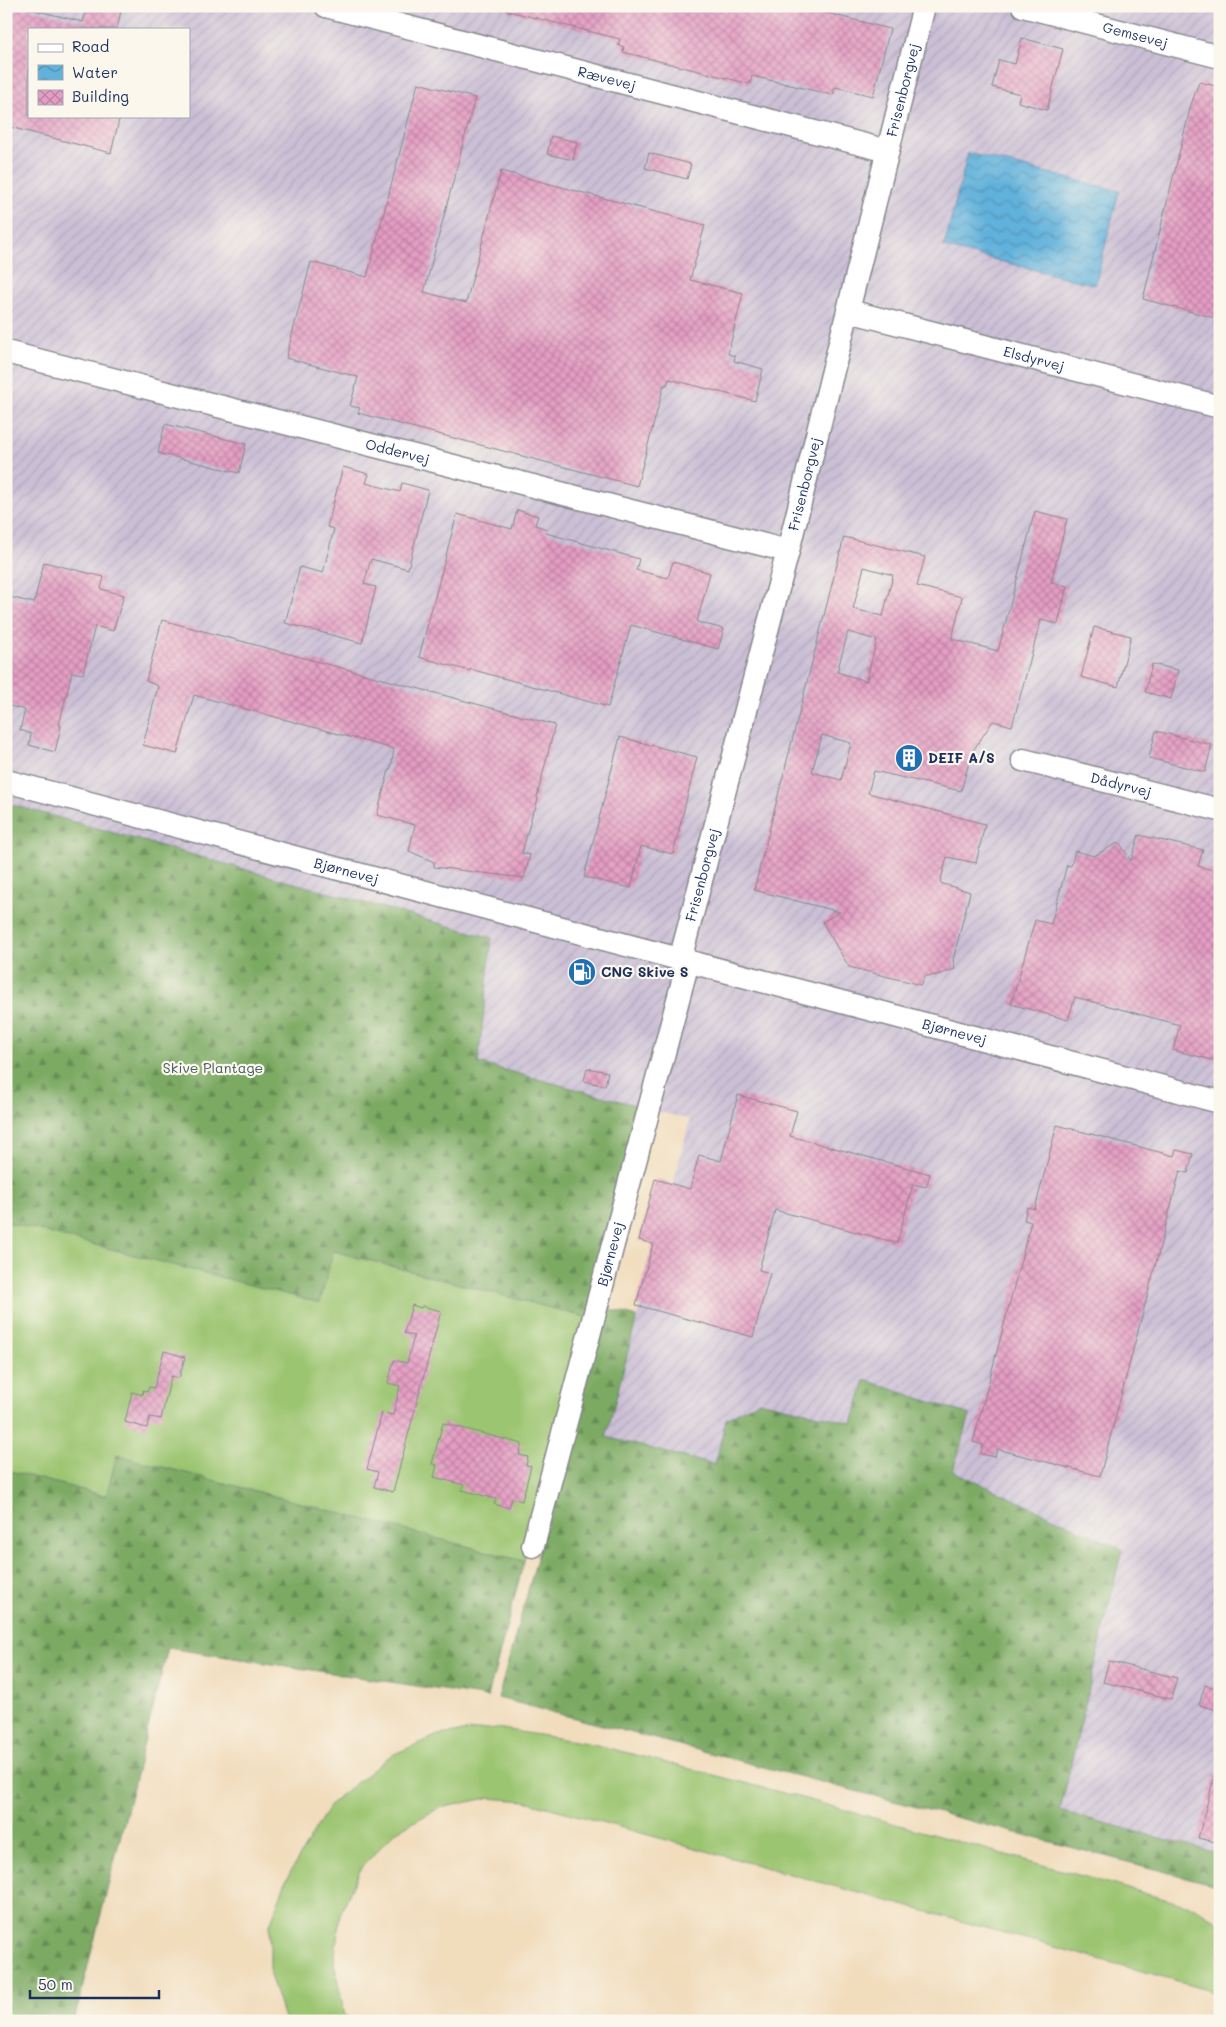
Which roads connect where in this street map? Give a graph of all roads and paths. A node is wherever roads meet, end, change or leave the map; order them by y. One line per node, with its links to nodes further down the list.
1 (326, 6): 5 (street, Rævevej)
2 (924, 6): 5 (street, Frisenborgvej)
3 (1023, 6): 4 (street, Gemsevej)
4 (1220, 57)
5 (888, 151): 6 (street, Frisenborgvej)
6 (849, 311): 8 (street, Elsdyrvej); 9 (street, Frisenborgvej)
7 (6, 352): 9 (street, Oddervej)
8 (1220, 407)
9 (788, 550): 13 (street, Frisenborgvej)
10 (1023, 760): 12 (street, Dådyrvej)
11 (6, 781): 13 (street, Bjørnevej)
12 (1220, 810)
13 (684, 961): 14 (street, Bjørnevej); 15 (street, Bjørnevej)
14 (1220, 1102)
15 (533, 1546)

